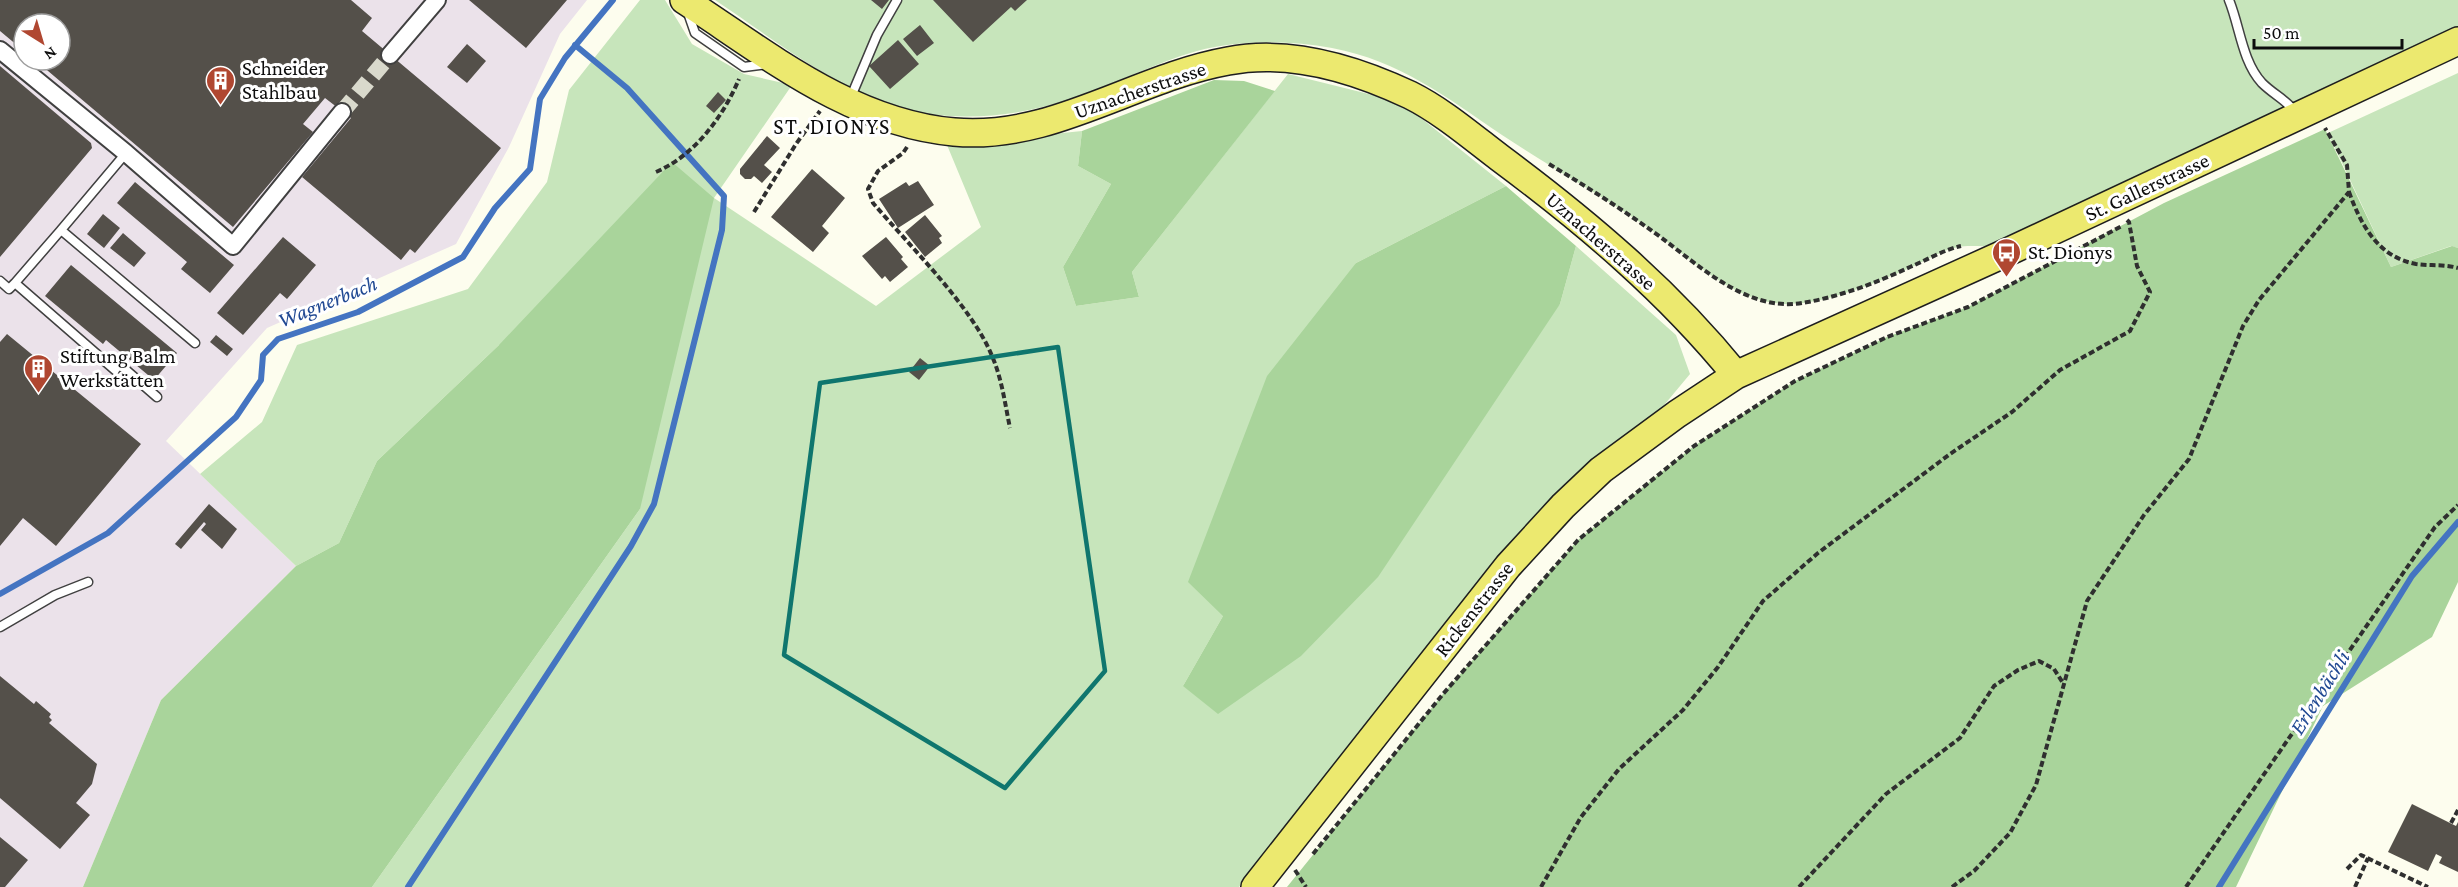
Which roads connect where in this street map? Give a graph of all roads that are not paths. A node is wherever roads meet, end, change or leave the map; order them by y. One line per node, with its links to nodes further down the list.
1 (437, 0): 7 (street)
2 (684, 0): 8 (main road, Uznacherstrasse); 8 (lane)
3 (897, 0): 9 (lane)
4 (2229, 0): 11 (lane)
5 (2458, 41): 11 (main road, St. Gallerstrasse)
6 (0, 50): 12 (street)
7 (390, 55)
8 (779, 62): 9 (main road, Uznacherstrasse)
9 (840, 99): 17 (main road, Uznacherstrasse)
10 (342, 112): 12 (street)
11 (2307, 125): 17 (main road, St. Gallerstrasse)
12 (124, 151): 13 (lane)
13 (61, 230): 15 (lane); 16 (lane)
14 (0, 282): 15 (lane)
15 (15, 283): 18 (lane)
16 (195, 343)
17 (1736, 375): 21 (main road, Rickenstrasse)
18 (157, 397)
19 (88, 582): 20 (lane)
20 (0, 627)
21 (1255, 887)

